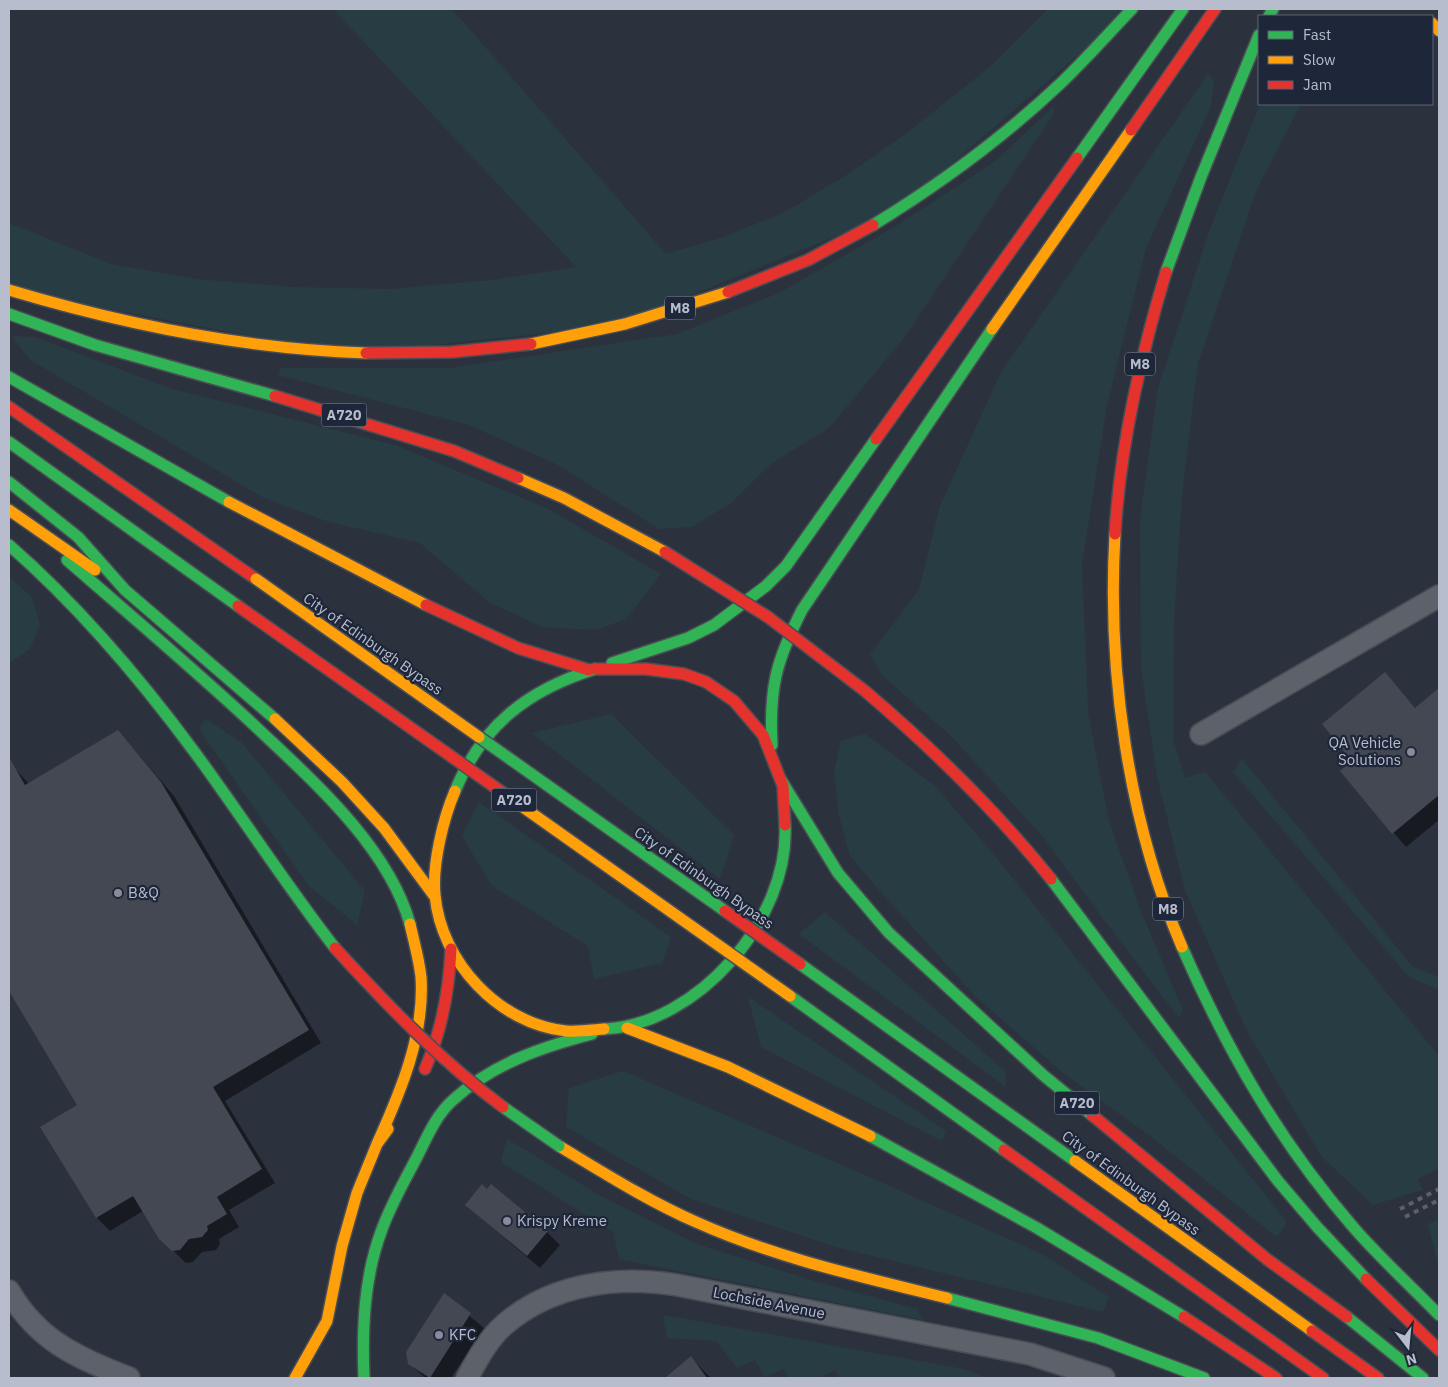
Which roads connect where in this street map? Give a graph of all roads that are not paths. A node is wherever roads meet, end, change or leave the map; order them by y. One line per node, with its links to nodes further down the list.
1 (1132, 9): 5 (main road, M8)
2 (1183, 9): 16 (main road)
3 (1215, 9): 18 (main road)
4 (1258, 37): 28 (main road, M8)
5 (9, 290)
6 (9, 314): 29 (main road, A720, bridge)
7 (9, 377): 16 (main road)
8 (9, 407): 38 (main road, City of Edinburgh Bypass / A720, bridge)
9 (9, 442): 37 (main road, A720, bridge)
10 (9, 482): 14 (main road)
11 (9, 510): 12 (main road)
12 (22, 520): 14 (main road); 26 (main road)
13 (9, 545): 35 (main road, bridge)
14 (125, 590): 20 (main road)
15 (1439, 596): 17 (street)
16 (592, 670): 18 (main road); 20 (main road)
17 (1201, 734)
18 (772, 752): 19 (main road)
19 (781, 780): 22 (main road); 39 (main road, A720)
20 (435, 896): 21 (main road)
21 (451, 949): 23 (main road); 24 (main road)
22 (627, 1028): 23 (main road); 36 (main road)
23 (598, 1032): 32 (main road)
24 (419, 1081)
25 (409, 1097): 26 (main road)
26 (378, 1144): 31 (main road)
27 (9, 1291): 30 (street)
28 (1439, 1315)
29 (1439, 1350)
30 (129, 1378)
31 (295, 1378)
32 (364, 1378)
33 (467, 1378): 34 (street, Lochside Avenue)
34 (1104, 1378)
35 (1204, 1378)
36 (1276, 1378)
37 (1323, 1378)
38 (1378, 1378)
39 (1423, 1378)

